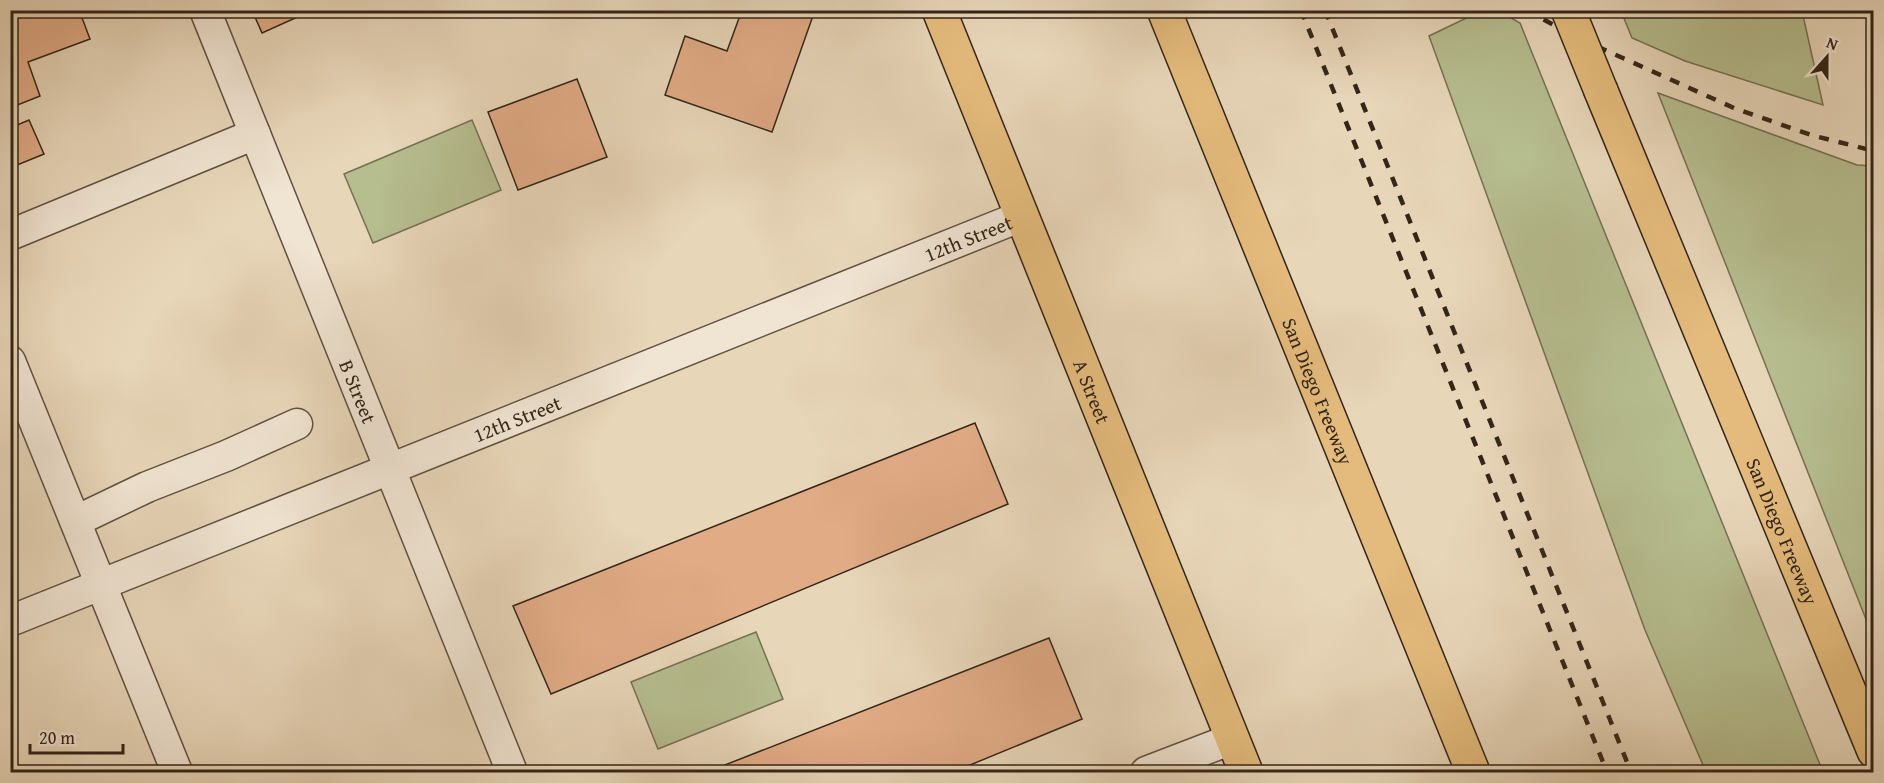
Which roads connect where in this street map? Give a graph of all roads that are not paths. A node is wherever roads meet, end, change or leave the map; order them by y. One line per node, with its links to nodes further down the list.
1 (205, 10): 5 (street, B Street)
2 (939, 10): 6 (main road, A Street)
3 (1164, 10): 20 (main road, San Diego Freeway)
4 (1568, 10): 15 (main road, San Diego Freeway, bridge)
5 (255, 134): 7 (street); 10 (street, B Street)
6 (1022, 216): 10 (street, 12th Street); 14 (main road, A Street)
7 (10, 235)
8 (10, 361): 11 (street)
9 (297, 424): 11 (street)
10 (390, 469): 12 (street, 12th Street); 17 (street, B Street)
11 (76, 521): 12 (street)
12 (102, 584): 13 (street, 12th Street); 16 (street)
13 (10, 621)
14 (1232, 739): 18 (street); 19 (main road, A Street)
15 (1874, 751)
16 (177, 772)
17 (512, 772)
18 (1147, 772)
19 (1245, 772)
20 (1473, 772)

